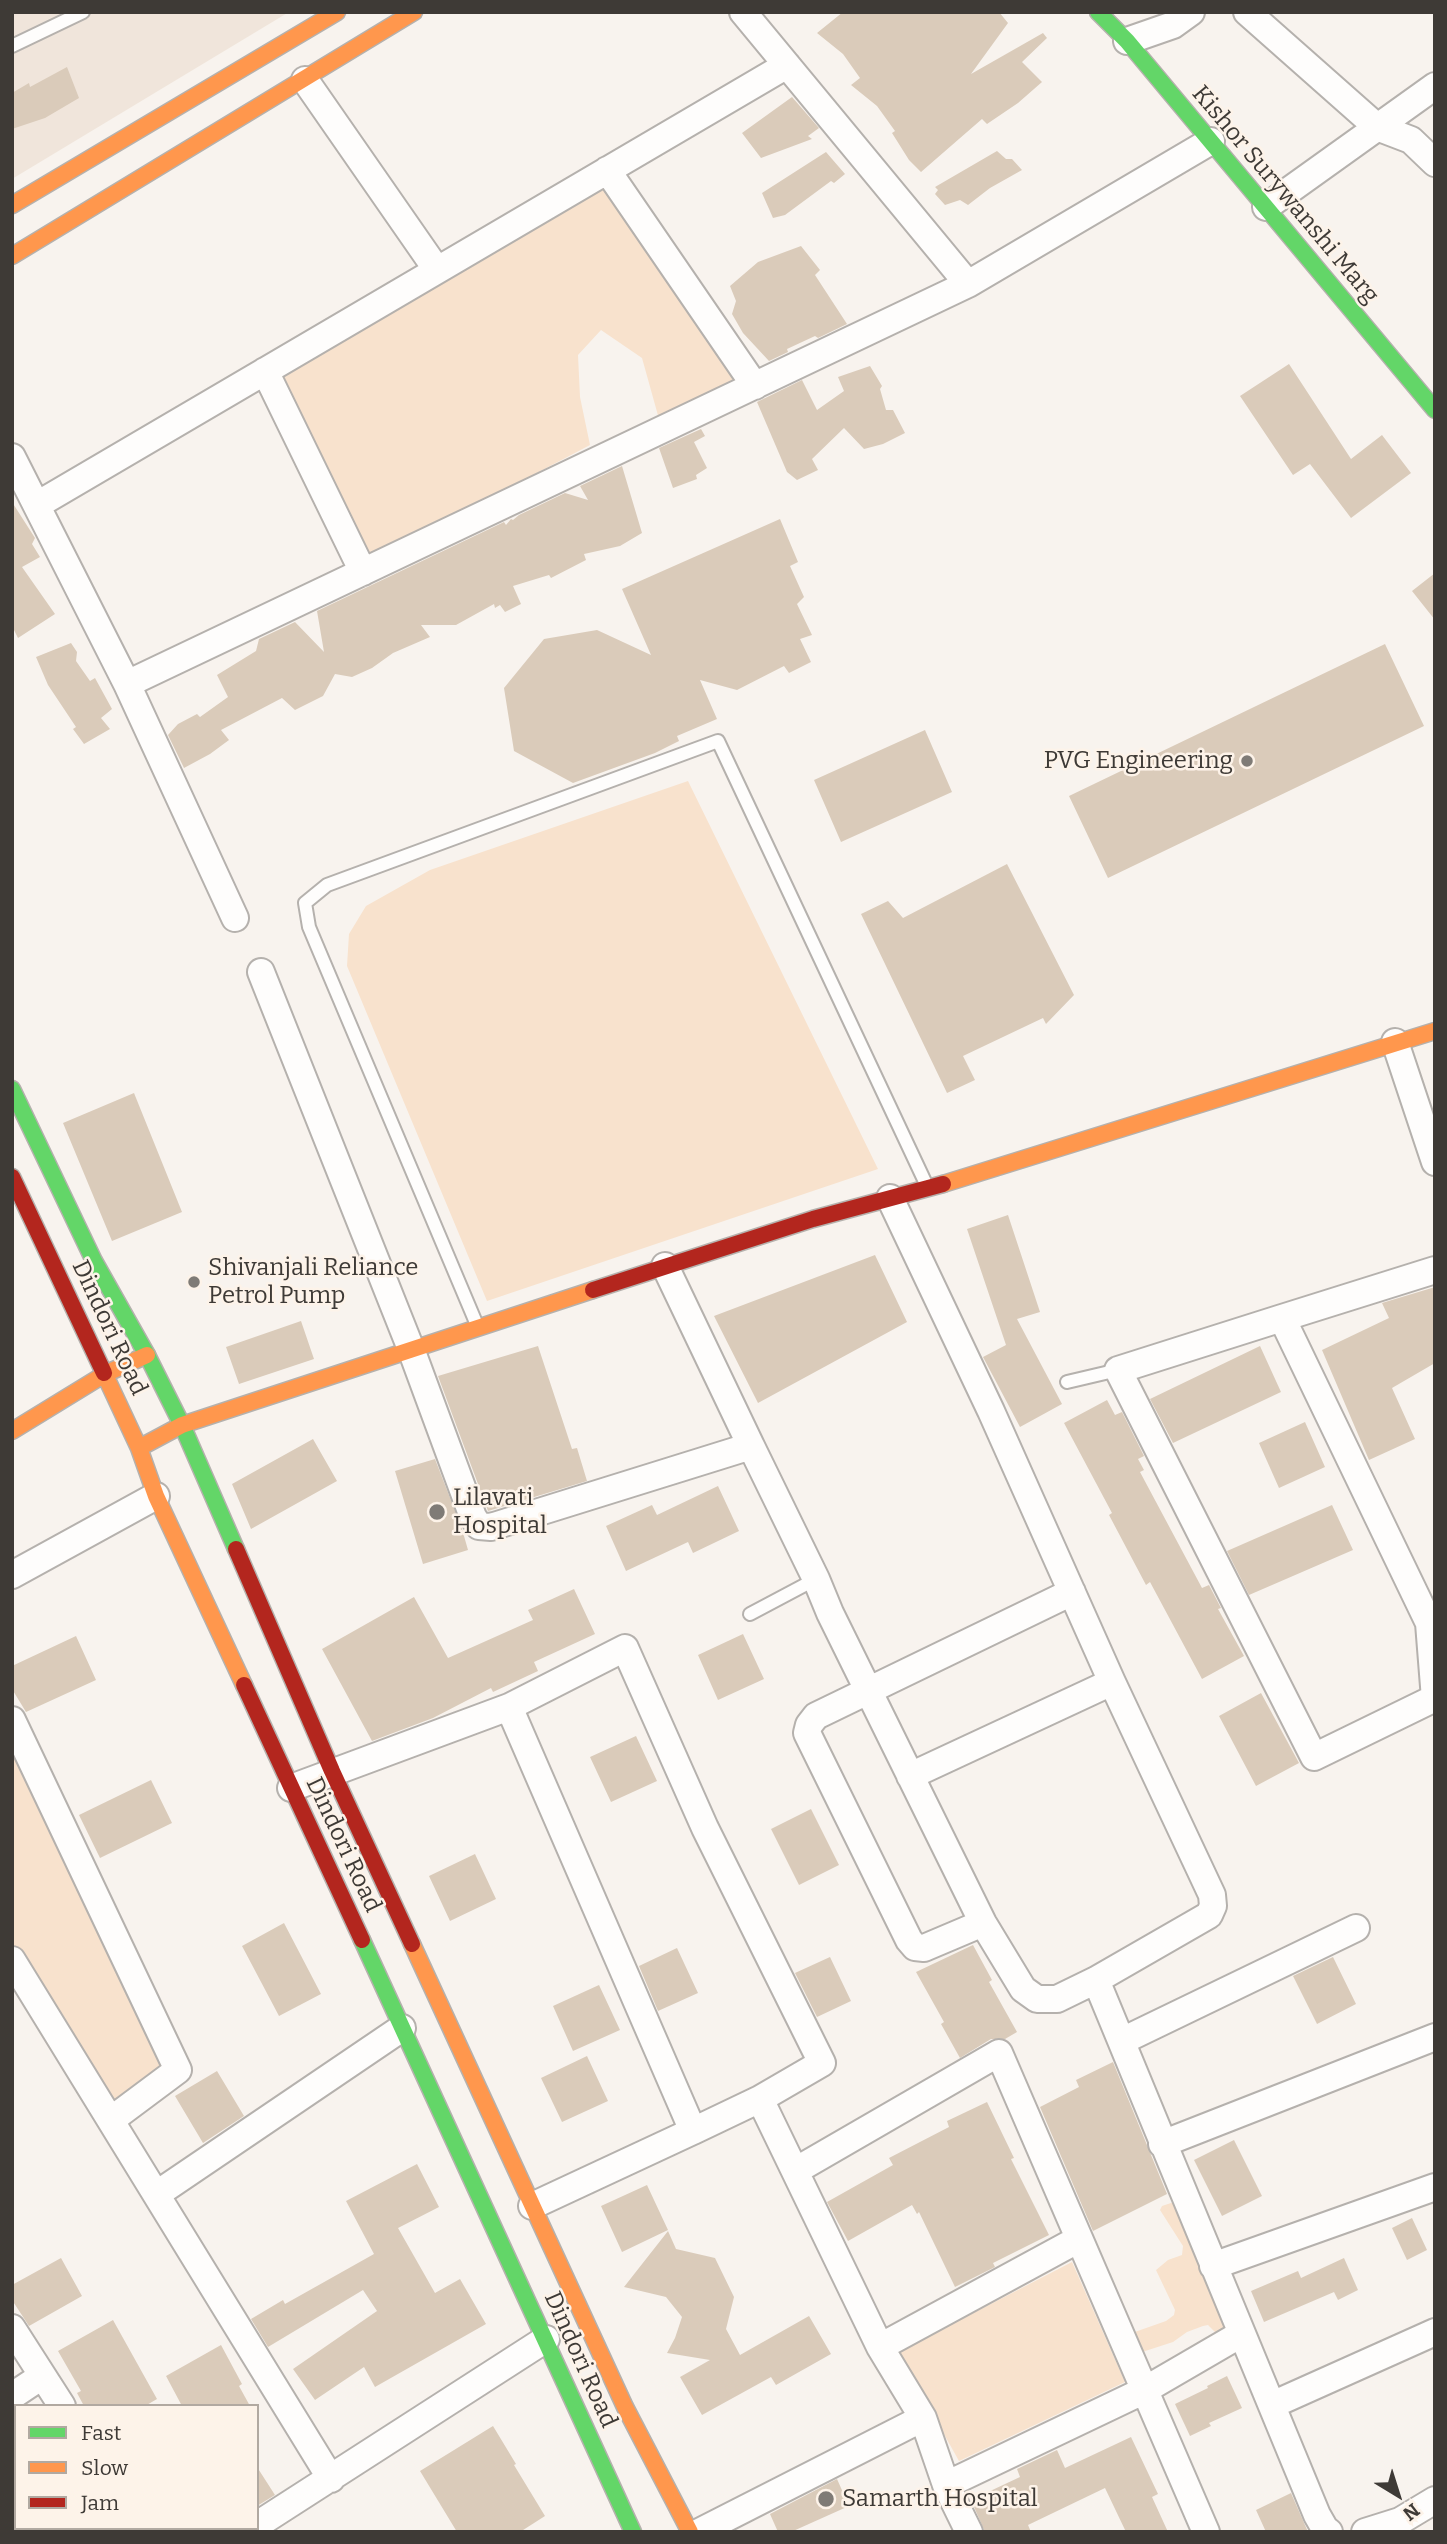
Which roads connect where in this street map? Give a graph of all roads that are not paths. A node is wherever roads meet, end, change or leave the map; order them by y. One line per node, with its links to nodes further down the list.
1 (83, 12): 9 (lane)
2 (337, 12): 17 (main road)
3 (414, 12): 11 (main road)
4 (743, 12): 10 (street)
5 (1097, 12): 8 (main road, Kishor Surywanshi Marg)
6 (1191, 12): 8 (street)
7 (1247, 12): 13 (street)
8 (1127, 41): 14 (main road, Kishor Surywanshi Marg)
9 (12, 46)
10 (787, 65): 16 (street); 21 (street)
11 (305, 80): 19 (main road); 20 (street)
12 (1435, 86): 13 (street)
13 (1377, 127): 15 (street); 18 (street)
14 (1210, 141): 18 (main road, Kishor Surywanshi Marg); 21 (street)
15 (1435, 163)
16 (607, 170): 20 (street); 23 (street)
17 (12, 205)
18 (1266, 207): 24 (main road, Kishor Surywanshi Marg)
19 (12, 256)
20 (437, 270): 22 (street)
21 (968, 284): 23 (street)
22 (265, 371): 26 (street); 27 (street)
23 (755, 386): 27 (street)
24 (1435, 410)
25 (12, 457): 26 (street)
26 (37, 505): 28 (street)
27 (363, 572): 28 (street)
28 (127, 684): 29 (street)
29 (235, 918)
30 (261, 972): 42 (street)
31 (1435, 1031): 32 (main road)
32 (1395, 1042): 34 (street); 36 (main road)
33 (12, 1089): 43 (main road, Dindori Road)
34 (1435, 1162)
35 (12, 1177): 45 (main road, Dindori Road)
36 (928, 1189): 37 (main road); 41 (lane)
37 (890, 1198): 38 (main road); 54 (street)
38 (665, 1266): 41 (main road); 49 (street)
39 (1435, 1270): 40 (street)
40 (1282, 1318): 44 (street); 58 (street)
41 (478, 1327): 42 (main road)
42 (411, 1349): 47 (main road); 49 (street)
43 (147, 1356): 45 (main road); 47 (main road, Dindori Road)
44 (1118, 1370): 46 (lane); 58 (street)
45 (105, 1374): 48 (main road); 50 (main road, Dindori Road)
46 (1067, 1382)
47 (182, 1425): 50 (main road); 61 (main road, Dindori Road)
48 (12, 1431)
49 (751, 1446): 53 (street)
50 (139, 1448): 51 (main road, Dindori Road)
51 (156, 1496): 52 (street); 63 (main road, Dindori Road)
52 (12, 1575)
53 (816, 1579): 55 (lane); 57 (street)
54 (1072, 1592): 56 (street); 57 (street)
55 (750, 1614)
56 (1112, 1682): 62 (street); 67 (street)
57 (868, 1690): 62 (street); 64 (street)
58 (1435, 1699)
59 (509, 1707): 61 (street); 71 (street); 73 (street)
60 (12, 1720): 72 (street)
61 (332, 1771): 63 (street); 78 (main road, Dindori Road)
62 (910, 1776): 64 (street)
63 (291, 1787): 68 (main road, Dindori Road)
64 (983, 1923): 67 (street)
65 (1356, 1928): 70 (street)
66 (12, 1960): 72 (street)
67 (1096, 1980): 70 (street)
68 (402, 2028): 77 (street); 84 (main road, Dindori Road)
69 (1435, 2037): 74 (street)
70 (1122, 2041): 74 (street)
71 (760, 2099): 73 (street); 75 (street)
72 (111, 2120): 77 (street)
73 (693, 2131): 78 (street)
74 (1162, 2144): 80 (street)
75 (795, 2171): 79 (street); 85 (street)
76 (1435, 2187): 80 (street)
77 (157, 2194): 92 (street)
78 (532, 2206): 98 (main road, Dindori Road)
79 (1079, 2239): 85 (street); 87 (street)
80 (1213, 2266): 83 (street)
81 (12, 2328): 86 (street)
82 (1435, 2332): 90 (street)
83 (1241, 2334): 87 (street); 90 (street)
84 (546, 2339): 92 (street); 97 (main road, Dindori Road)
85 (880, 2347): 91 (street)
86 (42, 2376): 88 (street); 89 (street)
87 (1143, 2391): 93 (street); 101 (street)
88 (12, 2396)
89 (61, 2404)
90 (1272, 2405): 102 (street)
91 (923, 2418): 93 (street); 99 (street)
92 (331, 2479): 95 (street)
93 (946, 2485): 100 (street)
94 (1435, 2500): 96 (street)
95 (259, 2524)
96 (1403, 2526): 103 (street)
97 (633, 2532)
98 (690, 2532)
99 (699, 2532)
100 (969, 2532)
101 (1206, 2532)
102 (1329, 2532)
103 (1365, 2532)

